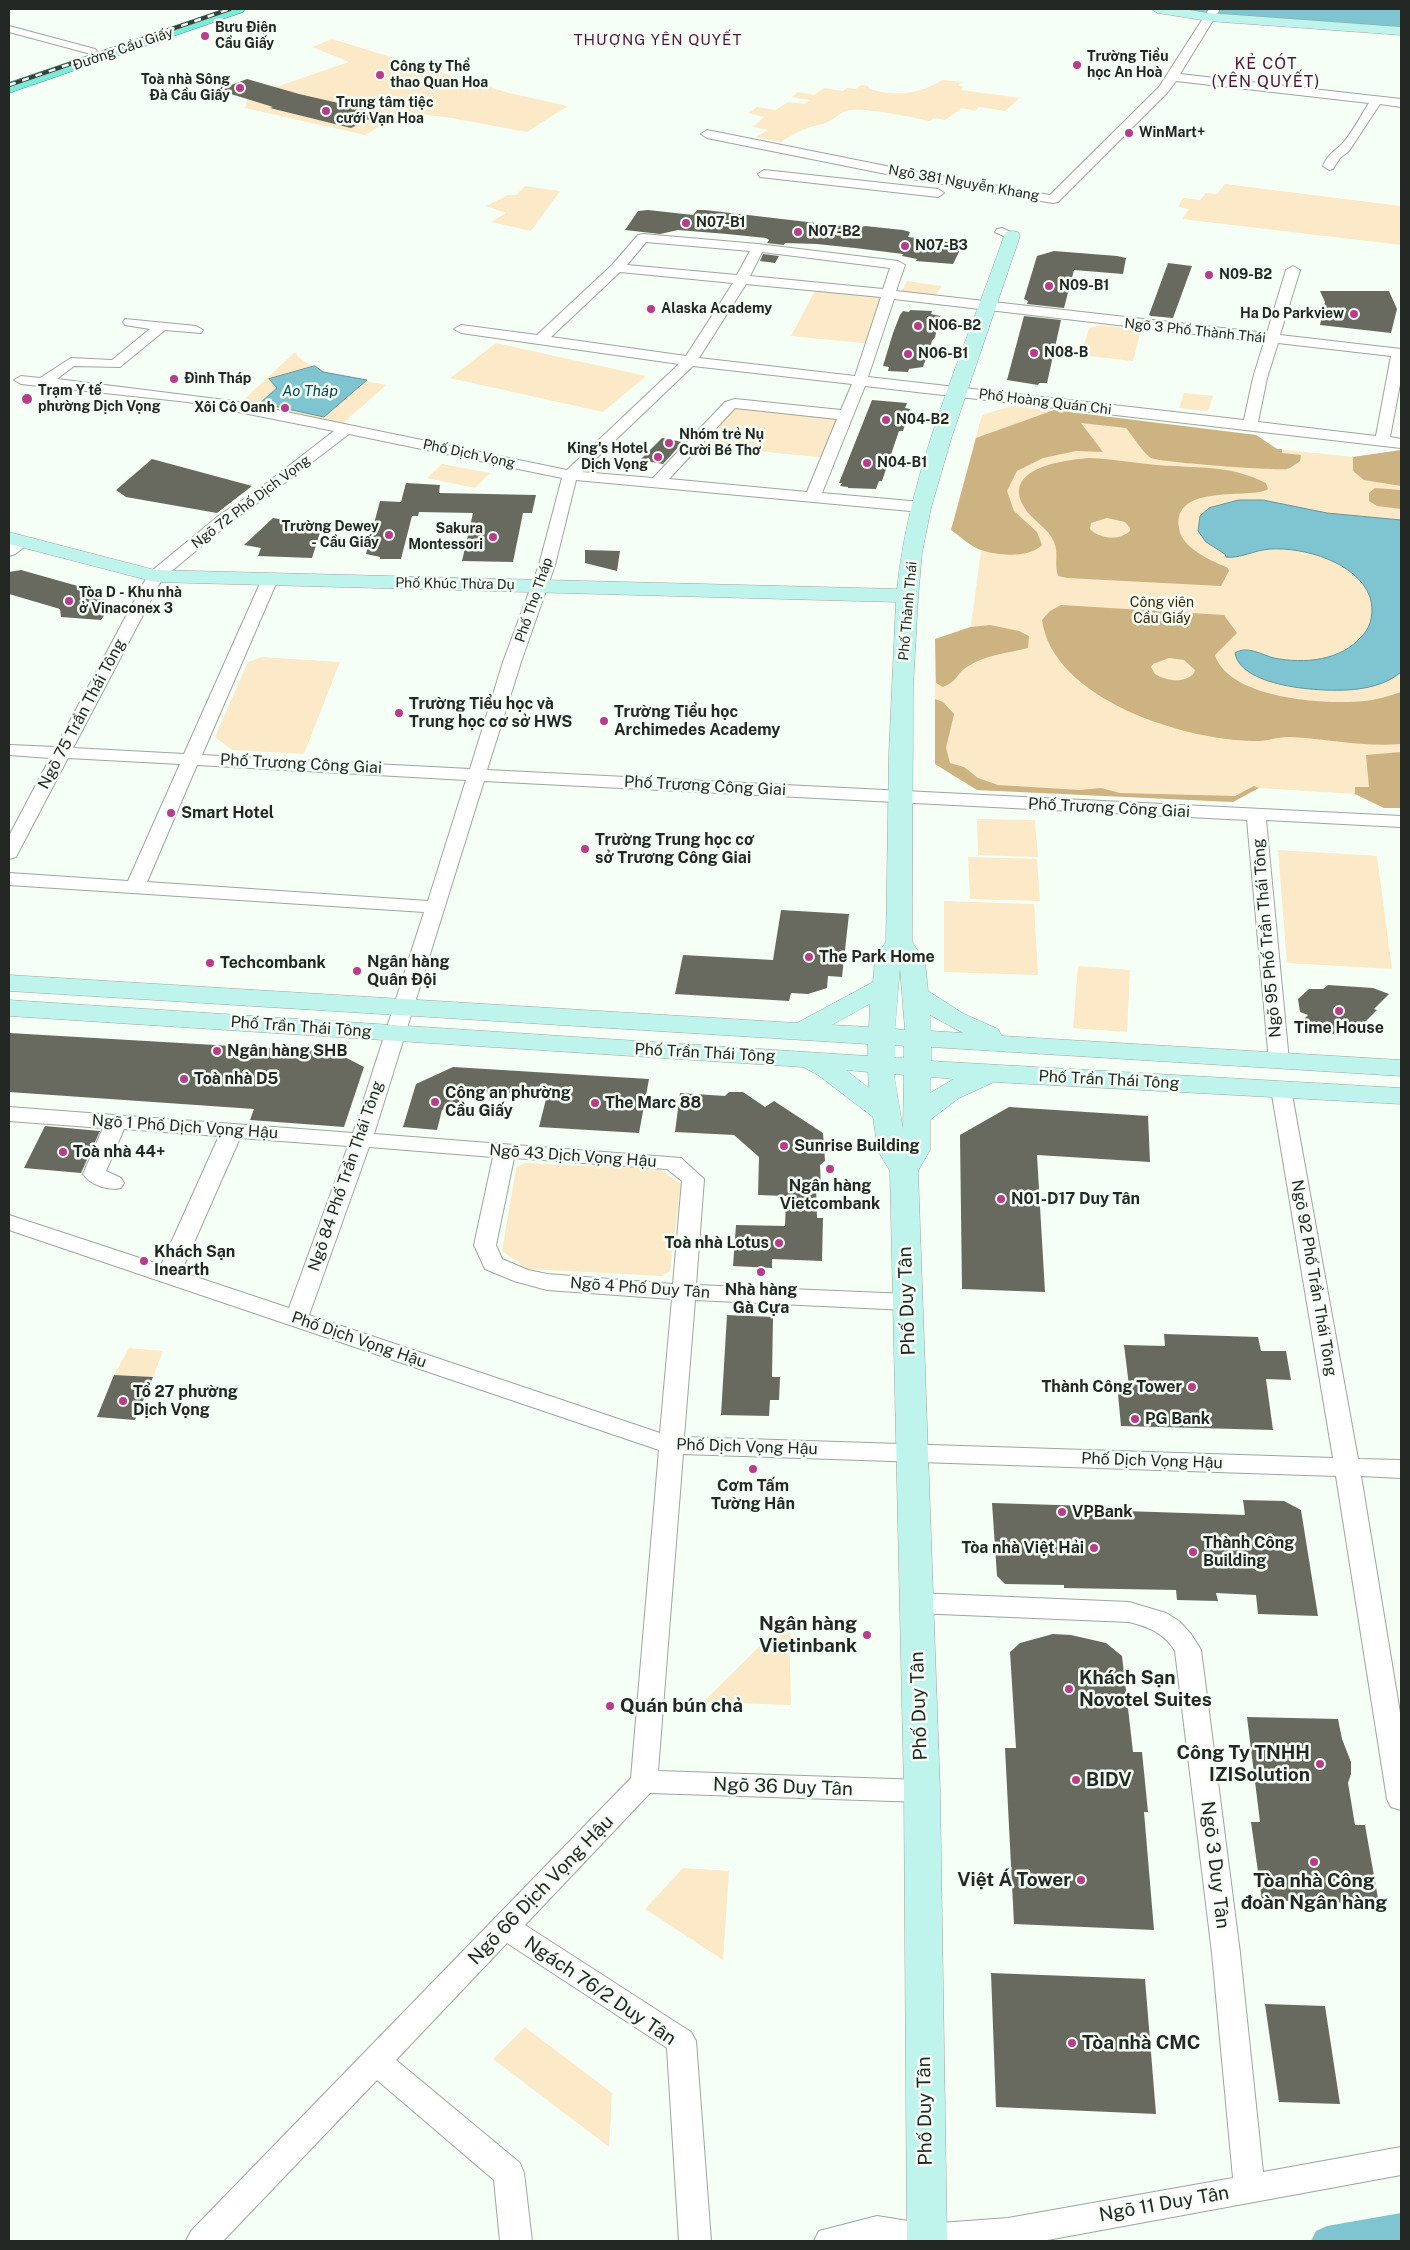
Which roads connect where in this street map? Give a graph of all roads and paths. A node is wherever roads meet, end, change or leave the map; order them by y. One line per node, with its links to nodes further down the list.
1 (238, 9): 3 (main road, Đường Cầu Giấy)
2 (1158, 9): 4 (street)
3 (208, 13): 7 (main road, Đường Cầu Giấy); 10 (main road, Đường Cầu Giấy)
4 (1211, 13): 6 (street); 8 (street, Ngõ 381 Nguyễn Khang)
5 (9, 29): 7 (street)
6 (1401, 31)
7 (91, 51): 9 (main road, Đường Cầu Giấy)
8 (1174, 77): 11 (street); 17 (street, Ngõ 381 Nguyễn Khang)
9 (9, 80)
10 (9, 88)
11 (1377, 100): 12 (street); 14 (street)
12 (1401, 103)
13 (707, 134): 17 (street, Ngõ 381 Nguyễn Khang)
14 (1329, 166)
15 (764, 174): 16 (street)
16 (947, 194)
17 (1038, 196): 18 (street)
18 (973, 199)
19 (1007, 234): 25 (street, Phố Thành Thái)
20 (758, 248): 21 (street); 23 (street); 24 (street)
21 (617, 268): 23 (street, Ngõ 3 Phố Thành Thái); 31 (street)
22 (1293, 270): 30 (street)
23 (742, 280): 24 (street, Ngõ 3 Phố Thành Thái); 33 (street)
24 (888, 296): 25 (street, Ngõ 3 Phố Thành Thái); 35 (street)
25 (989, 307): 30 (street, Ngõ 3 Phố Thành Thái); 37 (street, Phố Thành Thái)
26 (130, 322): 27 (street)
27 (162, 326): 29 (street); 36 (street)
28 (461, 329): 31 (street, Phố Hoàng Quán Chi)
29 (196, 330)
30 (1273, 339): 32 (street, Ngõ 3 Phố Thành Thái); 39 (street)
31 (540, 340): 33 (street, Phố Hoàng Quán Chi)
32 (1400, 353): 41 (street)
33 (690, 361): 35 (street, Phố Hoàng Quán Chi); 43 (street)
34 (21, 380): 36 (street, Phố Dịch Vọng)
35 (860, 381): 37 (street, Phố Hoàng Quán Chi); 38 (street)
36 (44, 382): 40 (street, Phố Dịch Vọng)
37 (958, 392): 39 (street, Phố Hoàng Quán Chi); 46 (street, Phố Thành Thái)
38 (845, 415): 44 (street); 45 (street)
39 (1250, 425): 41 (street, Phố Hoàng Quán Chi)
40 (347, 428): 43 (street, Phố Dịch Vọng); 48 (street, Ngõ 72 Phố Dịch Vọng)
41 (1382, 441): 42 (street, Phố Hoàng Quán Chi)
42 (1401, 443)
43 (570, 475): 44 (street, Phố Dịch Vọng); 50 (street, Phố Thọ Tháp)
44 (657, 483): 45 (street, Phố Dịch Vọng)
45 (813, 497): 46 (street, Phố Dịch Vọng)
46 (921, 507): 51 (street, Phố Thành Thái)
47 (13, 543): 48 (street, Phố Khúc Thừa Dụ)
48 (155, 576): 49 (street, Phố Khúc Thừa Dụ); 53 (street, Ngõ 75 Trần Thái Tông)
49 (270, 579): 50 (street, Phố Khúc Thừa Dụ); 54 (street)
50 (538, 586): 51 (street, Phố Khúc Thừa Dụ); 55 (street, Phố Thọ Tháp)
51 (906, 596): 56 (street, Phố Thành Thái)
52 (9, 750): 53 (street, Phố Trương Công Giai)
53 (62, 753): 54 (street, Phố Trương Công Giai); 59 (street, Ngõ 75 Trần Thái Tông)
54 (190, 759): 55 (street, Phố Trương Công Giai); 61 (street)
55 (478, 774): 56 (street, Phố Trương Công Giai); 62 (street, Phố Thọ Tháp)
56 (898, 797): 57 (street, Phố Trương Công Giai); 63 (street, Phố Thành Thái)
57 (1256, 816): 58 (street, Phố Trương Công Giai); 75 (street, Ngõ 95 Phố Trần Thái Tông)
58 (1401, 821)
59 (9, 853)
60 (9, 879): 61 (street)
61 (135, 887): 62 (street)
62 (435, 907): 67 (street, Phố Thọ Tháp)
63 (899, 942): 65 (street, Phố Thành Thái); 66 (street)
64 (9, 983): 67 (street, Phố Trần Thái Tông)
65 (886, 986): 69 (street); 71 (street, Phố Thành Thái)
66 (914, 993): 72 (street); 73 (street)
67 (404, 1007): 69 (street, Phố Trần Thái Tông); 70 (street, Ngõ 84 Phố Trần Thái Tông)
68 (9, 1008): 70 (street, Phố Trần Thái Tông)
69 (802, 1031): 71 (street, Phố Trần Thái Tông)
70 (395, 1033): 74 (street, Phố Trần Thái Tông); 87 (street, Ngõ 84 Phố Trần Thái Tông)
71 (881, 1035): 72 (street, Phố Trần Thái Tông); 76 (street, Phố Thành Thái)
72 (918, 1037): 73 (street, Phố Trần Thái Tông); 77 (street)
73 (1004, 1042): 75 (street, Phố Trần Thái Tông)
74 (810, 1059): 76 (street, Phố Trần Thái Tông); 83 (street)
75 (1279, 1061): 78 (street, Phố Trần Thái Tông)
76 (881, 1065): 77 (street, Phố Trần Thái Tông); 83 (street, Phố Duy Tân)
77 (919, 1068): 79 (street, Phố Trần Thái Tông); 84 (street)
78 (1401, 1068)
79 (996, 1074): 80 (street, Phố Trần Thái Tông); 84 (street)
80 (1281, 1089): 81 (street, Phố Trần Thái Tông); 98 (street, Ngõ 92 Phố Trần Thái Tông)
81 (1401, 1096)
82 (9, 1114): 85 (street, Ngõ 1 Phố Dịch Vọng Hậu)
83 (888, 1115): 89 (street, Phố Duy Tân)
84 (917, 1117): 89 (street)
85 (116, 1122): 86 (street, Ngõ 1 Phố Dịch Vọng Hậu); 90 (street)
86 (232, 1131): 87 (street, Ngõ 1 Phố Dịch Vọng Hậu); 92 (street)
87 (361, 1140): 88 (street, Ngõ 43 Dịch Vọng Hậu); 95 (street, Ngõ 84 Phố Trần Thái Tông)
88 (505, 1151): 93 (street, Ngõ 43 Dịch Vọng Hậu); 93 (street, Ngõ 4 Phố Duy Tân)
89 (904, 1171): 94 (street, Phố Duy Tân)
90 (113, 1182)
91 (9, 1222): 92 (street, Phố Dịch Vọng Hậu)
92 (168, 1276): 95 (street, Phố Dịch Vọng Hậu)
93 (683, 1292): 94 (street, Ngõ 4 Phố Duy Tân); 96 (street, Ngõ 43 Dịch Vọng Hậu)
94 (907, 1302): 97 (street, Phố Duy Tân)
95 (296, 1319): 96 (street, Phố Dịch Vọng Hậu)
96 (670, 1445): 97 (street, Phố Dịch Vọng Hậu); 101 (street)
97 (911, 1452): 98 (street, Phố Dịch Vọng Hậu); 100 (street, Phố Duy Tân)
98 (1348, 1467): 99 (street, Phố Dịch Vọng Hậu); 103 (street, Ngõ 92 Phố Trần Thái Tông)
99 (1401, 1469)
100 (916, 1603): 102 (street, Phố Duy Tân); 107 (street, Ngõ 3 Duy Tân)
101 (644, 1782): 102 (street, Ngõ 36 Duy Tân); 104 (street, Ngõ 66 Dịch Vọng Hậu)
102 (922, 1791): 108 (street, Phố Duy Tân)
103 (1401, 1799)
104 (505, 1927): 105 (street, Ngõ 66 Dịch Vọng Hậu); 111 (street, Ngách 76/2 Duy Tân)
105 (376, 2061): 109 (street, Ngõ 66 Dịch Vọng Hậu); 110 (street)
106 (1401, 2161): 107 (street, Ngõ 11 Duy Tân)
107 (1249, 2188): 108 (street, Ngõ 11 Duy Tân)
108 (927, 2240): 112 (street, Ngõ 11 Duy Tân)
109 (202, 2241)
110 (516, 2241)
111 (695, 2241)
112 (830, 2241)

